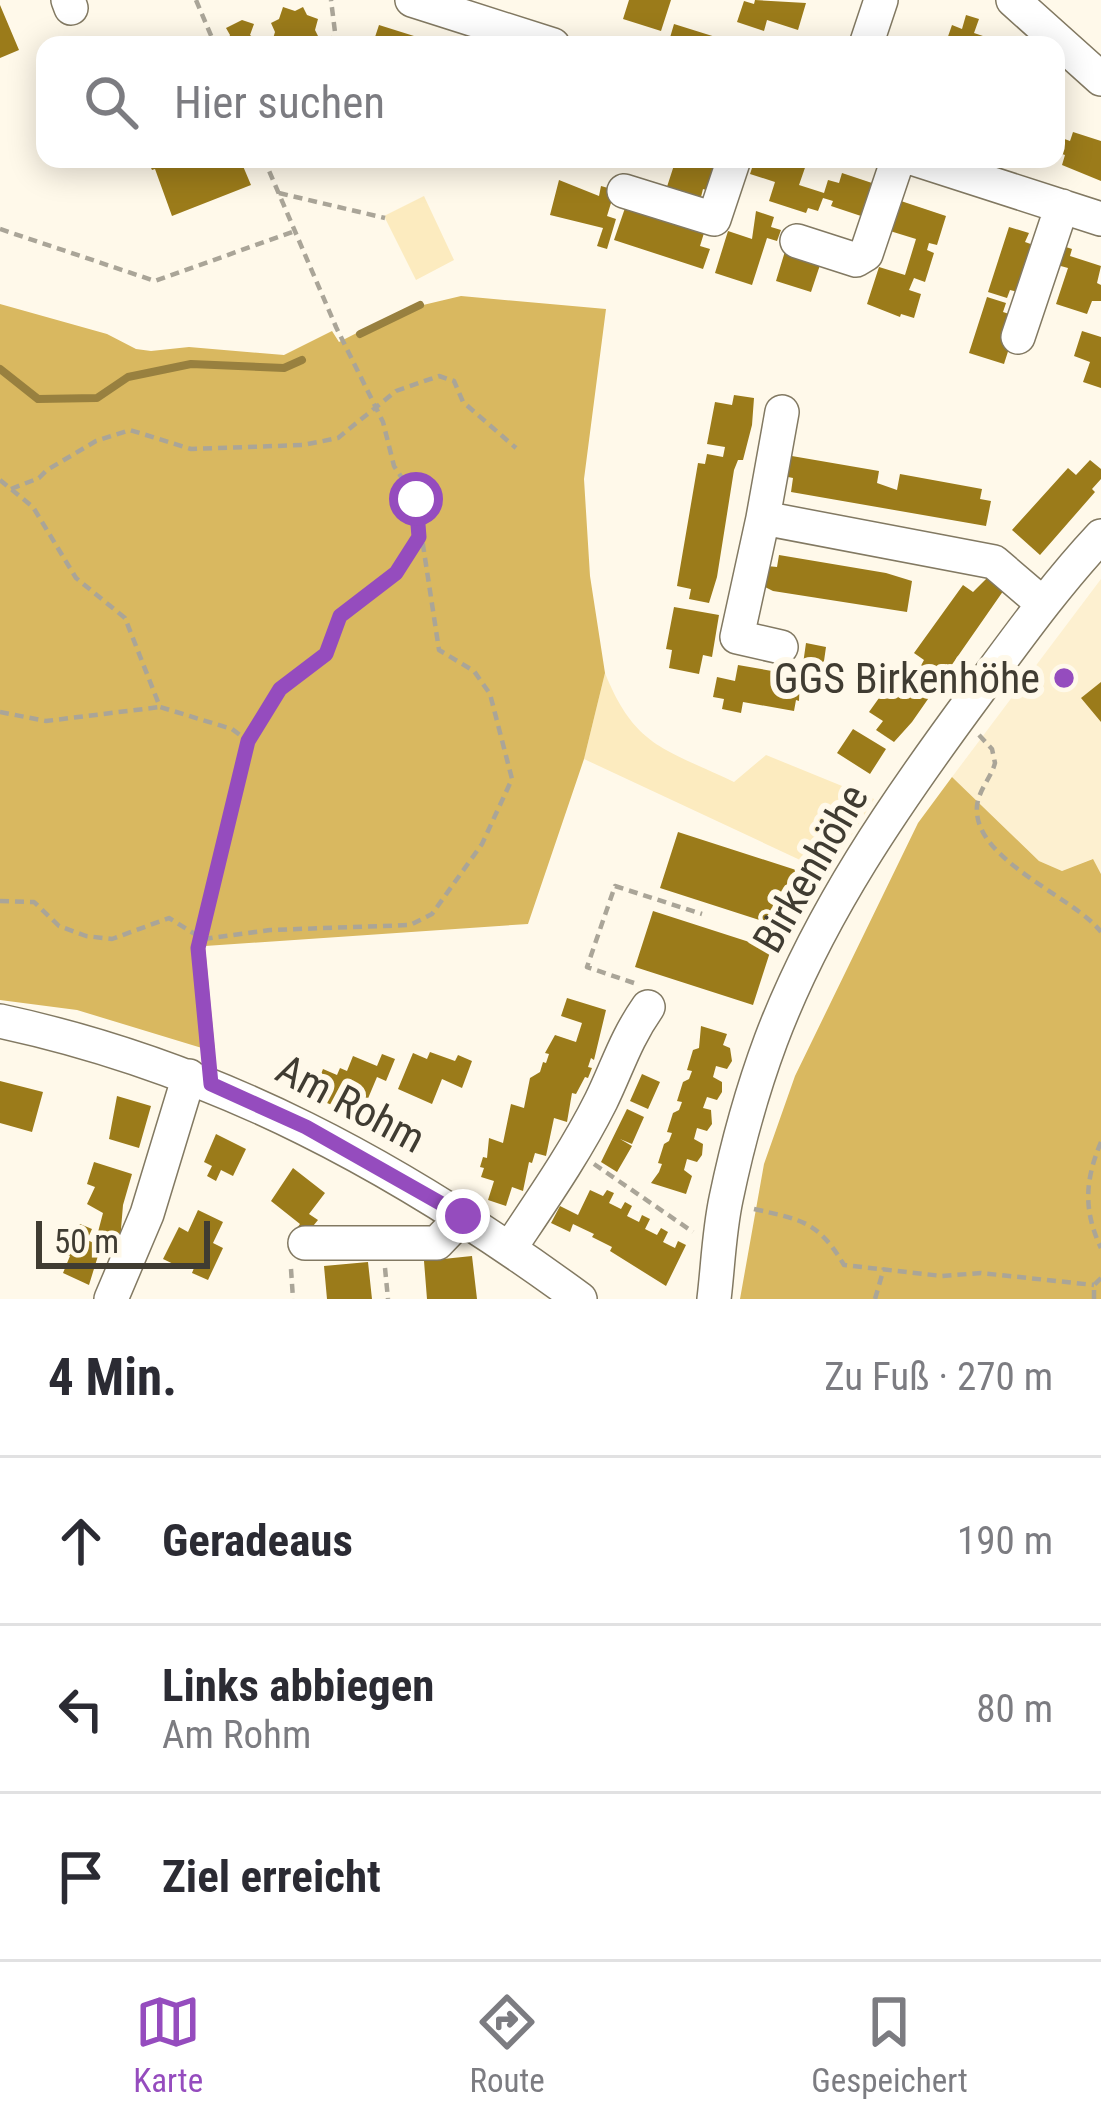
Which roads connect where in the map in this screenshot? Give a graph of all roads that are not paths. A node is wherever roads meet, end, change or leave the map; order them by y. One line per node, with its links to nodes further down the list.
1 (412, 0): 4 (street)
2 (881, 0): 5 (street)
3 (1013, 0): 6 (street)
4 (525, 36)
5 (869, 36)
6 (1053, 36)
7 (1065, 47): 8 (street)
8 (1101, 79)
9 (731, 168): 12 (street)
10 (895, 168): 15 (street)
11 (943, 168): 13 (street)
12 (624, 191)
13 (1062, 206): 14 (street); 16 (street)
14 (1101, 220)
15 (797, 241)
16 (1018, 337)
17 (782, 412): 18 (street)
18 (764, 518): 20 (street); 21 (street)
19 (1101, 536): 20 (street, Birkenhöhe)
20 (1043, 604): 30 (street, Birkenhöhe)
21 (781, 647)
22 (648, 1007): 27 (street)
23 (0, 1022): 24 (street, Am Rohm)
24 (200, 1080): 25 (street, Am Rohm); 28 (street)
25 (463, 1216): 26 (street); 27 (street, Am Rohm)
26 (305, 1243)
27 (510, 1248): 29 (street, Am Rohm)
28 (111, 1299)
29 (580, 1299)
30 (714, 1299)

